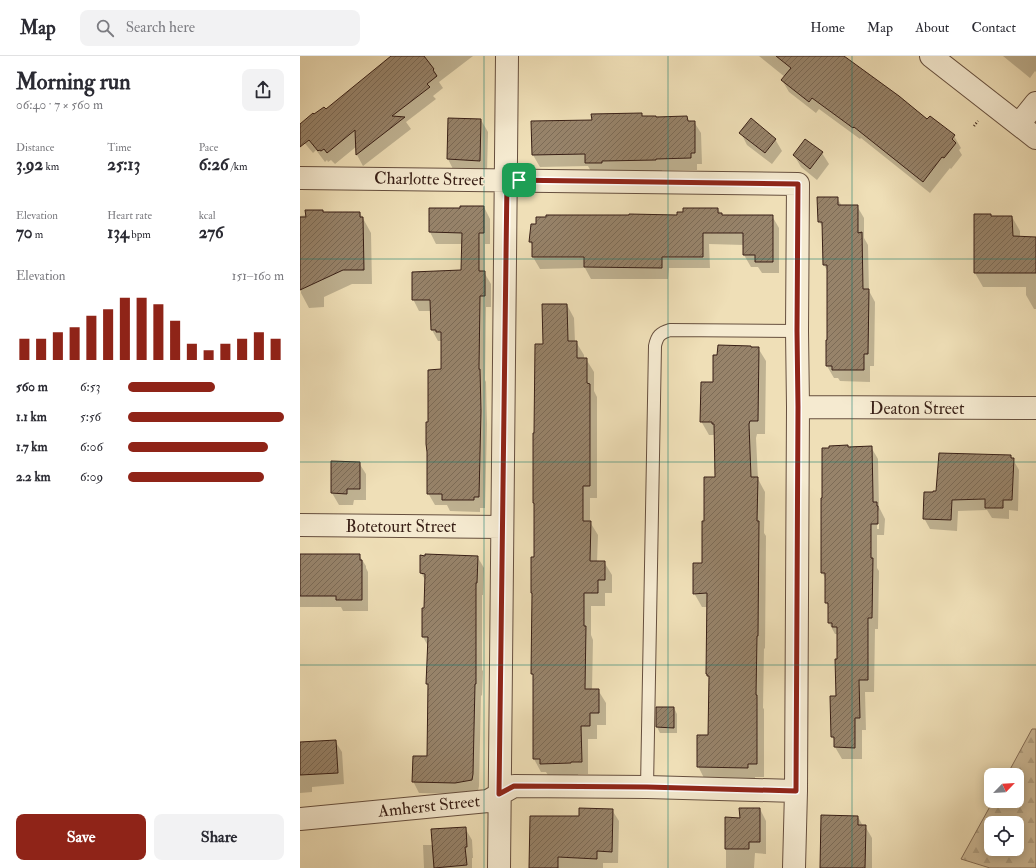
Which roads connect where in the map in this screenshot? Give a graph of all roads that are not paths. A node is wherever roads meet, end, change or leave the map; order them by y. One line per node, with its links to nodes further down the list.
1 (507, 56): 7 (street)
2 (931, 56): 4 (street)
3 (1036, 103): 4 (street)
4 (1019, 124): 5 (street)
5 (1036, 138)
6 (300, 178): 7 (street, Charlotte Street)
7 (507, 180): 8 (street, Charlotte Street); 12 (street)
8 (797, 331): 9 (street); 13 (lane)
9 (798, 407): 10 (street, Deaton Street); 14 (street)
10 (1036, 408)
11 (300, 525): 12 (street, Botetourt Street)
12 (502, 527): 15 (street)
13 (647, 787): 14 (street, Amherst Street); 15 (street, Amherst Street)
14 (796, 791): 18 (street)
15 (499, 794): 16 (street, Amherst Street); 17 (street)
16 (300, 819)
17 (499, 868)
18 (794, 868)

